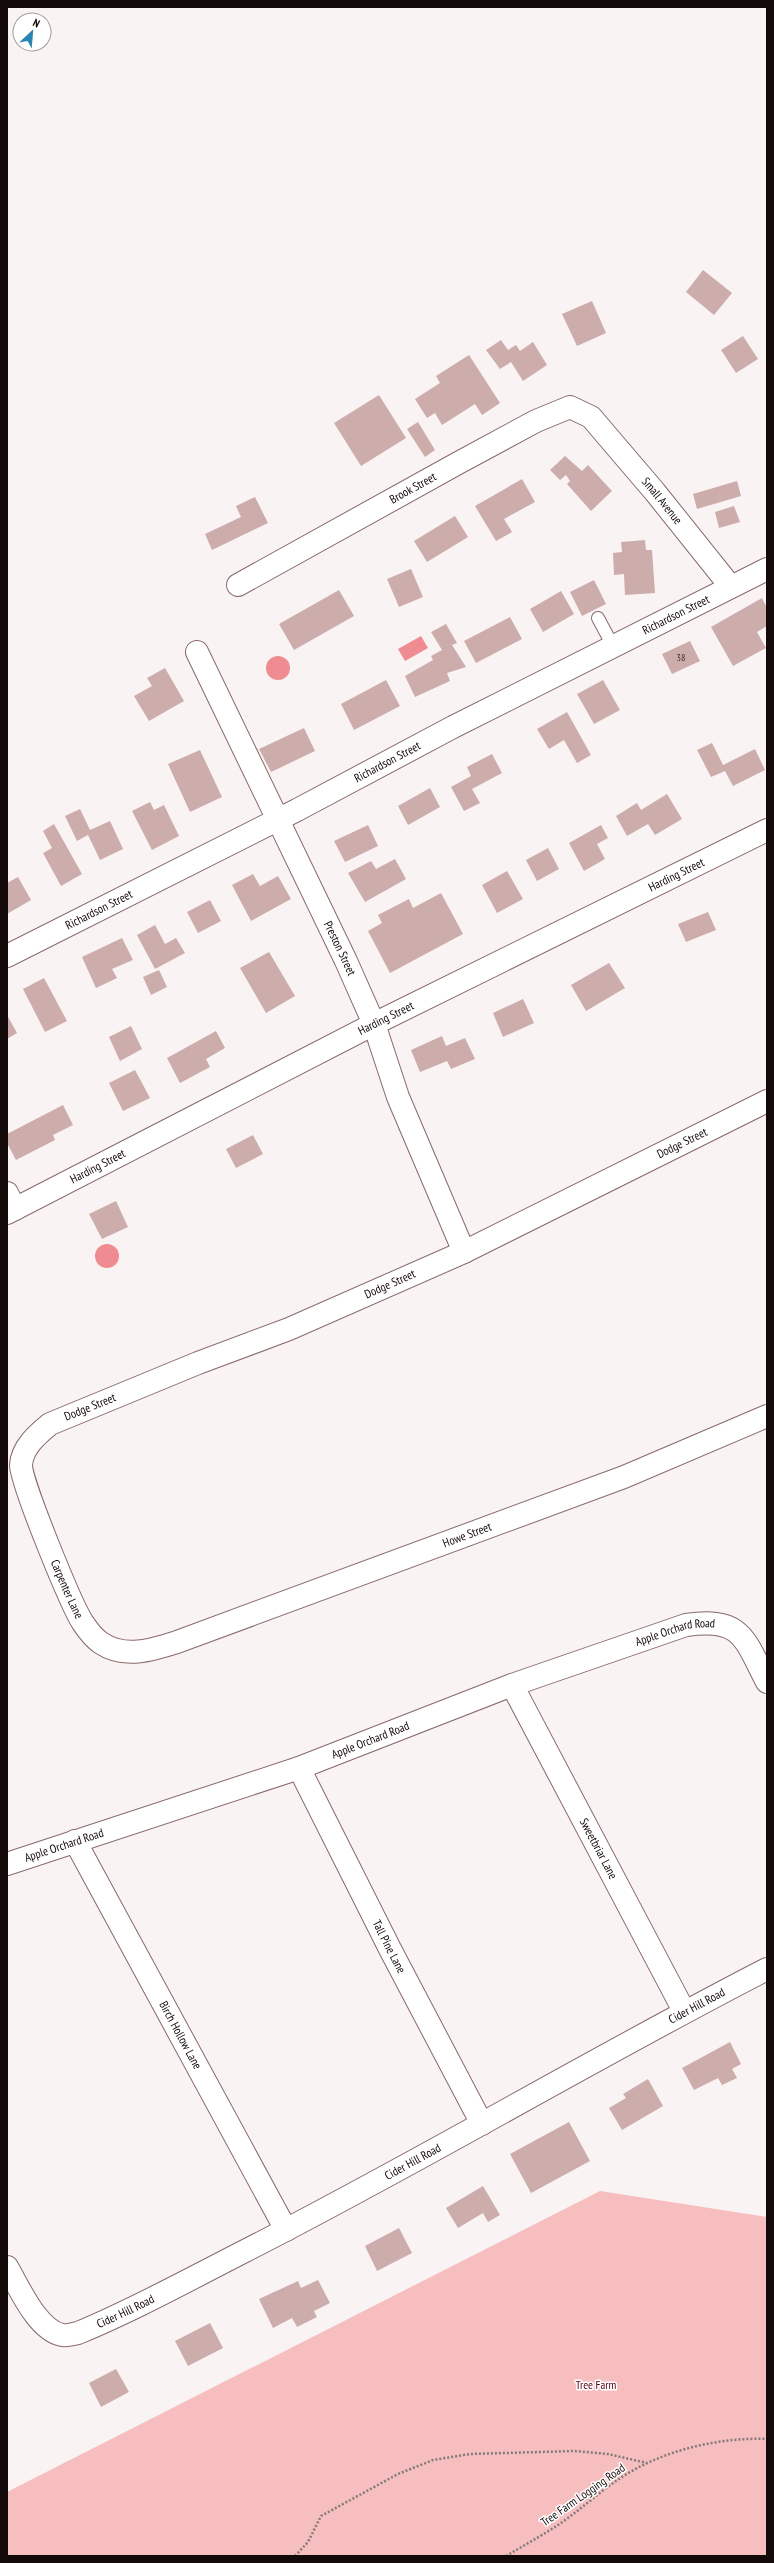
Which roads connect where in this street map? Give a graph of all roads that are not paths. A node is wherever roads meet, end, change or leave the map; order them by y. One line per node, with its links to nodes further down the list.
1 (591, 418): 3 (street, Brook Street); 4 (street, Small Avenue)
2 (767, 568): 4 (street, Richardson Street)
3 (238, 585)
4 (731, 586): 6 (street, Richardson Street)
5 (598, 618): 6 (lane)
6 (613, 646): 8 (street, Richardson Street)
7 (197, 652): 8 (street, Preston Street)
8 (276, 820): 10 (street, Richardson Street); 11 (street, Preston Street)
9 (767, 830): 11 (street, Harding Street)
10 (7, 956)
11 (374, 1024): 13 (street, Harding Street); 14 (street, Preston Street)
12 (767, 1101): 14 (street, Dodge Street)
13 (10, 1205)
14 (464, 1252): 16 (street, Dodge Street)
15 (767, 1416): 17 (street, Howe Street)
16 (21, 1464): 17 (street, Carpenter Lane)
17 (165, 1646)
18 (767, 1682): 19 (street, Apple Orchard Road)
19 (512, 1686): 20 (street, Apple Orchard Road); 24 (street, Sweetbriar Lane)
20 (299, 1768): 21 (street, Apple Orchard Road); 25 (street, Tall Pine Lane)
21 (75, 1841): 22 (street, Apple Orchard Road); 26 (street, Birch Hollow Lane)
22 (7, 1864)
23 (767, 1969): 24 (street, Cider Hill Road)
24 (684, 2011): 25 (street, Cider Hill Road)
25 (482, 2124): 26 (street, Cider Hill Road)
26 (286, 2230): 27 (street, Cider Hill Road)
27 (7, 2267)

